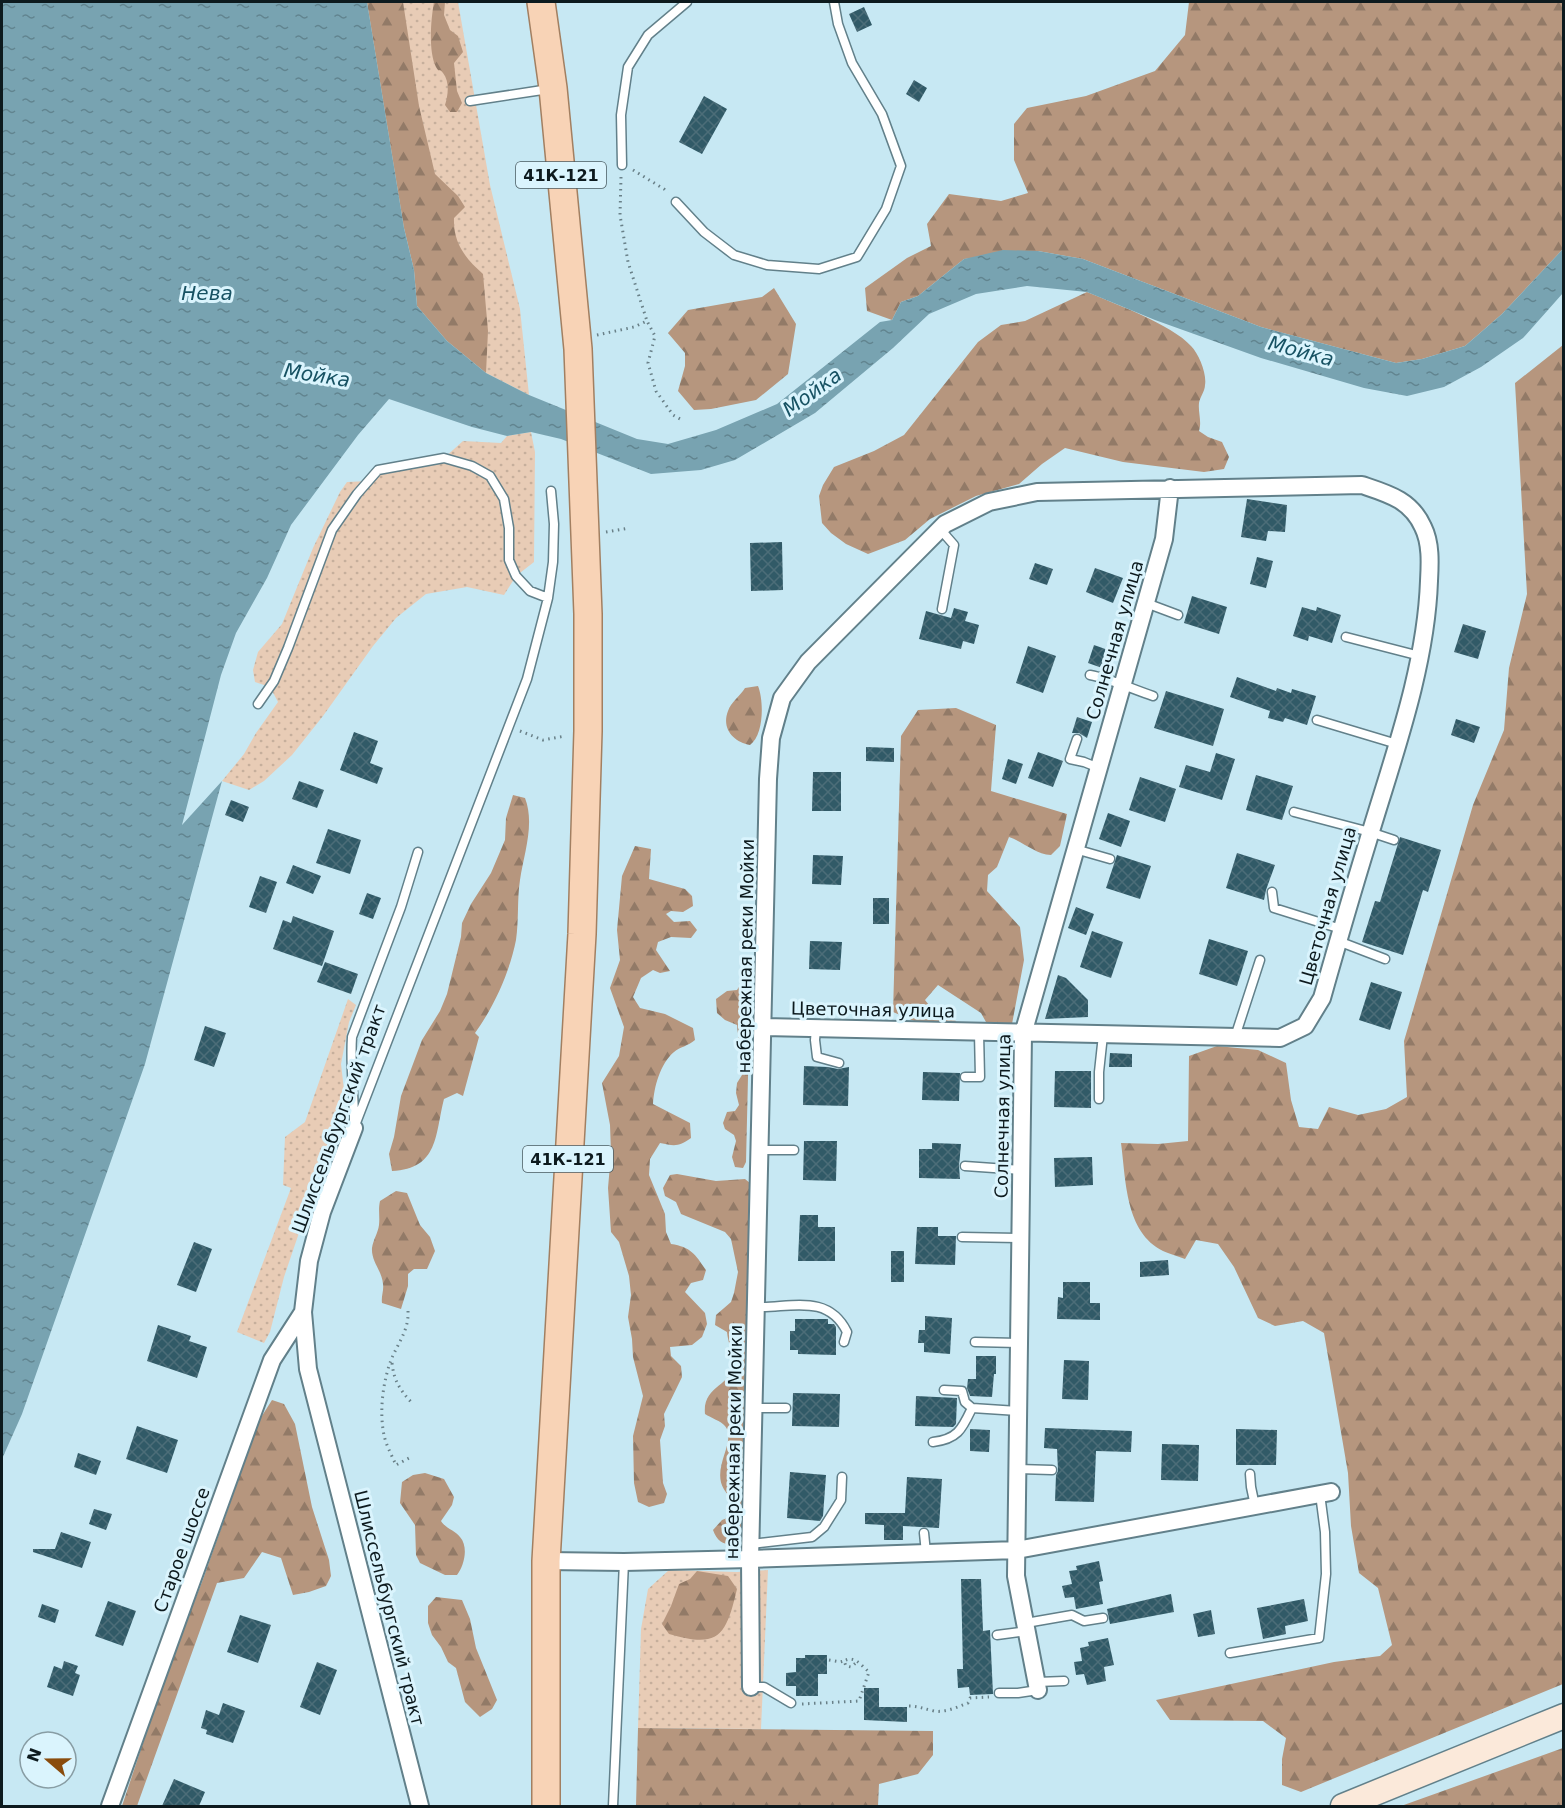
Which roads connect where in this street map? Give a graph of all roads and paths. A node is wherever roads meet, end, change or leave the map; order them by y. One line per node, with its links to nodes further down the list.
1 (541, 2): 4 (main road, 41К-121)
2 (687, 2): 6 (lane)
3 (834, 2): 7 (lane)
4 (553, 88): 5 (lane); 9 (main road, 41К-121)
5 (470, 101)
6 (622, 165): 7 (path); 8 (path)
7 (676, 202)
8 (647, 321): 9 (path); 10 (path)
9 (585, 343): 28 (main road, 41К-121)
10 (682, 420)
11 (1170, 488): 14 (street, набережная реки Мойки); 17 (street, Солнечная улица); 21 (street, Цветочная улица)
12 (550, 491): 16 (lane, Шлиссельбургский тракт)
13 (629, 528): 15 (path)
14 (940, 529): 18 (lane); 42 (street, набережная реки Мойки)
15 (604, 532)
16 (548, 598): 25 (lane); 27 (lane, Шлиссельбургский тракт)
17 (1146, 603): 19 (lane); 23 (street, Солнечная улица)
18 (942, 609)
19 (1178, 615)
20 (1346, 637): 21 (lane)
21 (1420, 656): 30 (street, Цветочная улица)
22 (1090, 675): 23 (lane)
23 (1122, 686): 24 (lane); 31 (street, Солнечная улица)
24 (1153, 696)
25 (258, 704)
26 (1317, 720): 30 (lane)
27 (508, 726): 28 (path); 51 (lane, Шлиссельбургский тракт)
28 (588, 732): 83 (main road, 41К-121)
29 (1077, 739): 31 (lane)
30 (1397, 744): 33 (street, Цветочная улица)
31 (1098, 768): 35 (street, Солнечная улица)
32 (1294, 812): 33 (lane)
33 (1370, 832): 34 (lane); 39 (street, Цветочная улица)
34 (1394, 840)
35 (1076, 849): 37 (lane); 45 (street, Солнечная улица)
36 (418, 852): 51 (lane)
37 (1110, 860)
38 (1272, 892): 39 (lane)
39 (1340, 935): 40 (lane); 47 (street, Цветочная улица)
40 (1385, 959)
41 (1260, 960): 47 (lane)
42 (764, 1027): 43 (street, Цветочная улица); 52 (street, набережная реки Мойки)
43 (816, 1029): 44 (street, Цветочная улица); 48 (lane)
44 (979, 1033): 45 (street, Цветочная улица); 49 (lane)
45 (1023, 1034): 46 (street, Цветочная улица); 55 (street, Солнечная улица)
46 (1103, 1035): 47 (street, Цветочная улица); 50 (lane)
47 (1235, 1037)
48 (839, 1063)
49 (965, 1077)
50 (1100, 1099)
51 (354, 1128): 60 (street, Шлиссельбургский тракт)
52 (761, 1150): 53 (lane); 58 (street, набережная реки Мойки)
53 (794, 1150)
54 (965, 1166): 55 (lane)
55 (1021, 1170): 57 (street, Солнечная улица)
56 (962, 1237): 57 (lane)
57 (1020, 1238): 63 (street, Солнечная улица)
58 (757, 1307): 61 (lane); 67 (street, набережная реки Мойки)
59 (408, 1311): 64 (path)
60 (303, 1312): 100 (street, Старое шоссе); 101 (street, Шлиссельбургский тракт)
61 (844, 1342)
62 (975, 1342): 63 (lane)
63 (1019, 1342): 70 (street, Солнечная улица)
64 (391, 1360): 66 (path); 72 (path)
65 (944, 1390): 69 (lane)
66 (412, 1403)
67 (754, 1408): 68 (lane); 81 (street, набережная реки Мойки)
68 (786, 1408)
69 (972, 1408): 70 (lane); 71 (lane)
70 (1018, 1411): 73 (street, Солнечная улица)
71 (933, 1442)
72 (411, 1457)
73 (1017, 1469): 74 (lane); 80 (street, Солнечная улица)
74 (1052, 1470)
75 (1251, 1474): 78 (lane)
76 (842, 1477): 81 (lane)
77 (1325, 1493): 78 (street); 88 (lane)
78 (1255, 1506): 80 (street)
79 (924, 1533): 82 (lane)
80 (1017, 1550): 82 (street); 86 (street, Солнечная улица)
81 (751, 1552): 82 (street); 84 (street); 94 (street, набережная реки Мойки)
82 (926, 1553)
83 (546, 1561): 84 (street); 102 (main road, 41К-121)
84 (624, 1562): 103 (lane)
85 (1103, 1618): 86 (lane)
86 (1026, 1627): 87 (lane); 93 (street, Солнечная улица)
87 (997, 1635)
88 (1230, 1653)
89 (829, 1660): 90 (path)
90 (844, 1661): 91 (path); 91 (path)
91 (857, 1662): 96 (path)
92 (1064, 1681): 93 (lane)
93 (1038, 1686): 95 (lane)
94 (751, 1687): 96 (lane)
95 (999, 1693): 97 (path)
96 (791, 1702)
97 (909, 1706)
98 (1563, 1716): 99 (main road)
99 (1371, 1801): 104 (main road)
100 (110, 1806)
101 (420, 1806)
102 (546, 1806)
103 (613, 1806)
104 (1343, 1806)

